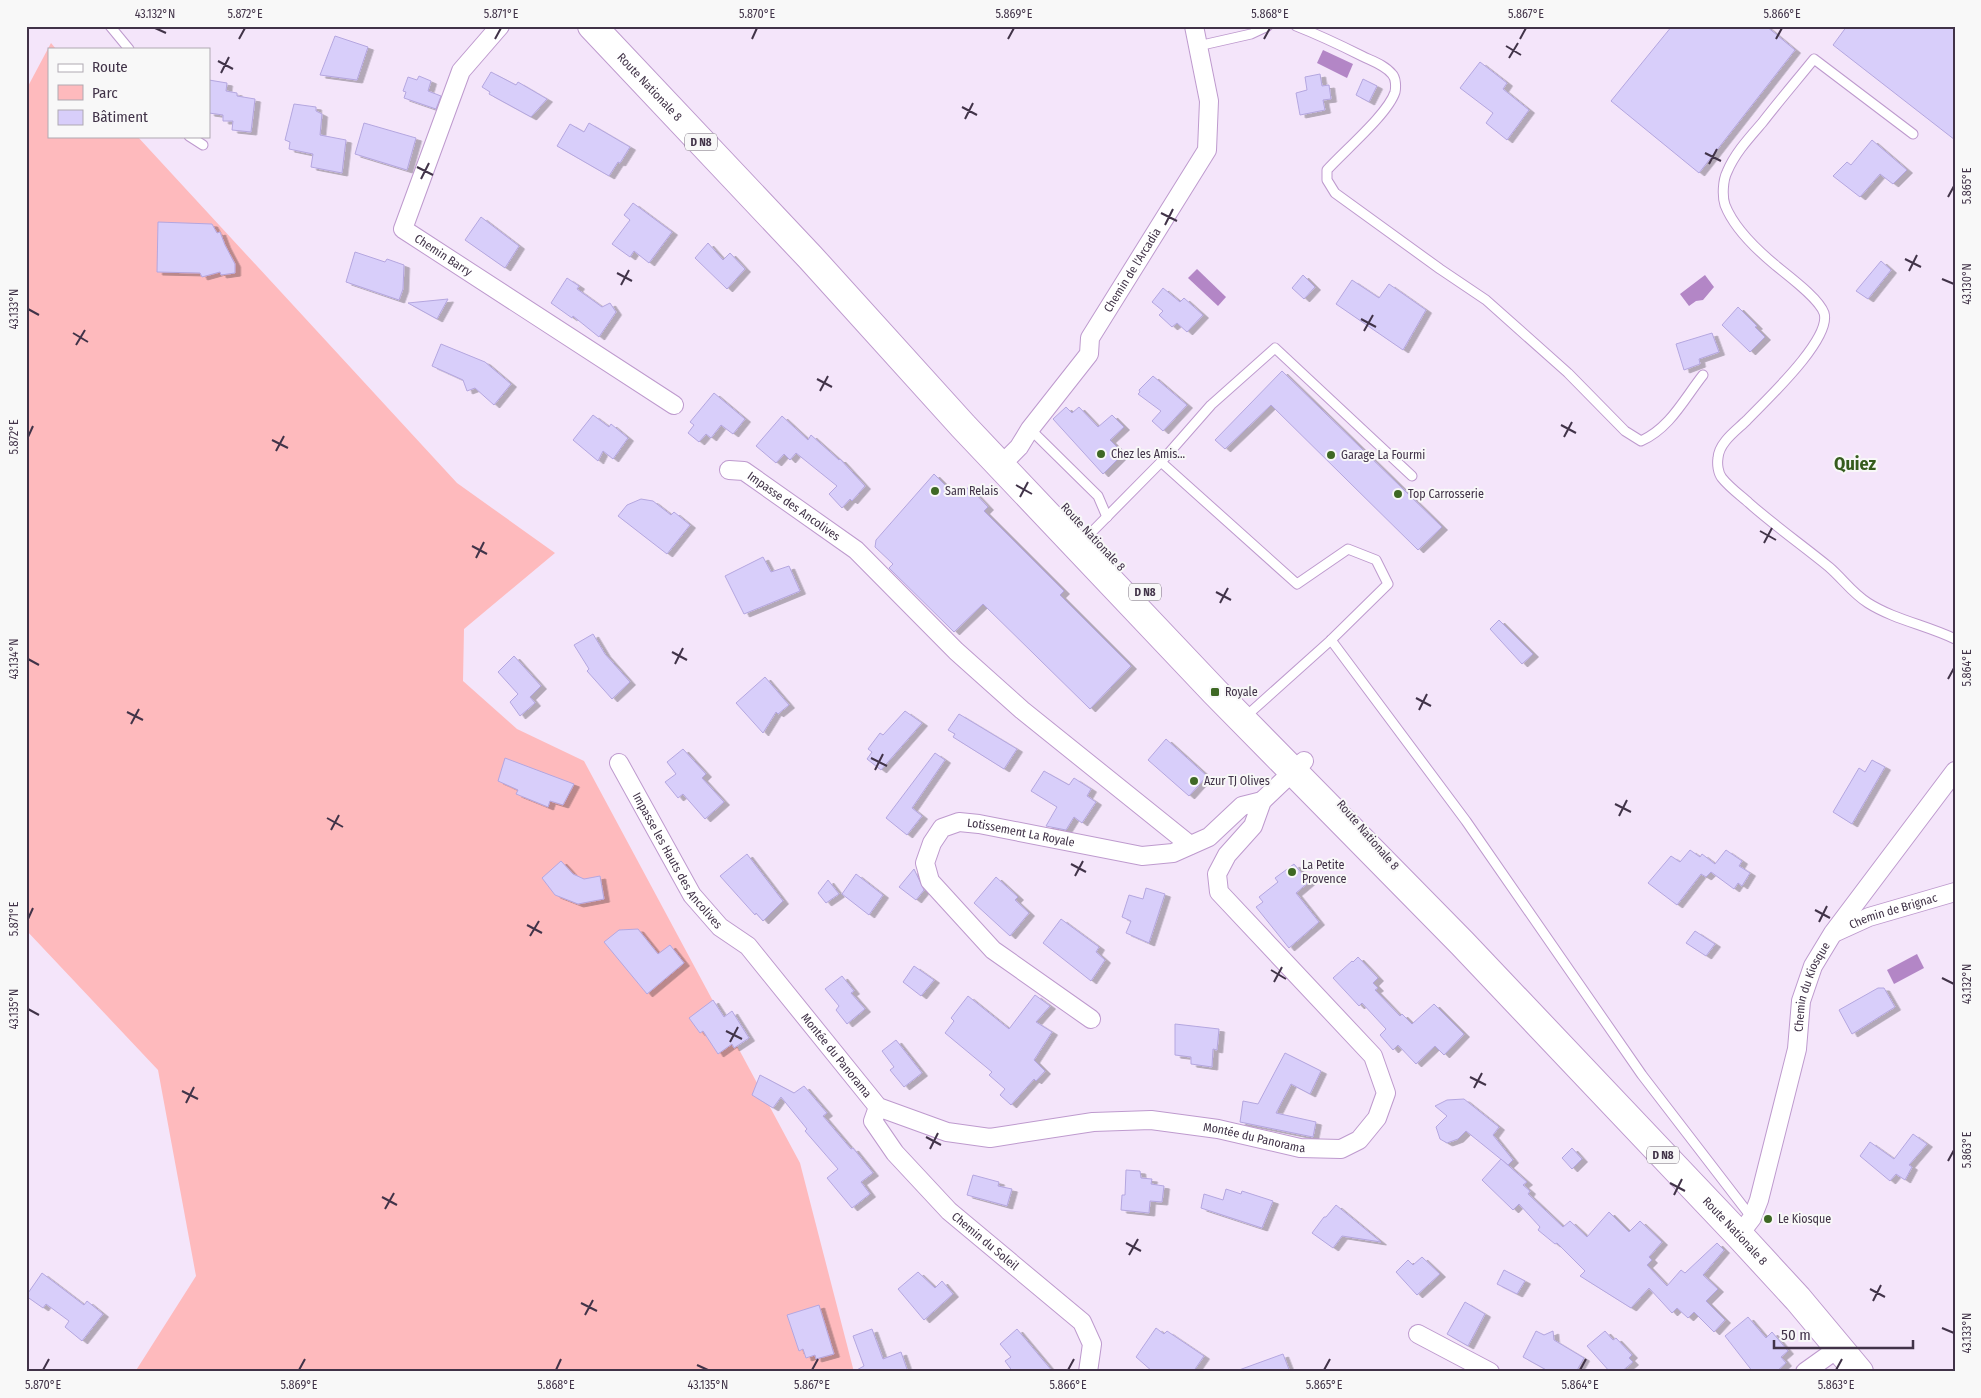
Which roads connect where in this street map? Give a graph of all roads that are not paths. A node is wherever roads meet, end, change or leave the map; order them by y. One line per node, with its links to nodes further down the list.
1 (110, 26): 8 (lane)
2 (500, 26): 13 (street, Chemin Barry)
3 (592, 26): 15 (main road, Route Nationale 8 / D N8)
4 (1194, 26): 7 (street, Chemin de l'Arcadia)
5 (1268, 26): 7 (lane)
6 (1296, 26): 12 (lane)
7 (1198, 46): 14 (street, Chemin de l'Arcadia)
8 (128, 48)
9 (1913, 134): 20 (lane)
10 (192, 138): 11 (lane)
11 (203, 145)
12 (1703, 375)
13 (674, 405)
14 (1030, 429): 15 (street, Chemin de l'Arcadia); 19 (lane)
15 (1007, 459): 19 (main road, Route Nationale 8 / D N8)
16 (1160, 462): 18 (lane); 19 (lane); 21 (lane)
17 (729, 470): 27 (street, Impasse des Ancolives)
18 (1412, 476)
19 (1092, 532): 22 (main road, Route Nationale 8 / D N8)
20 (1955, 639)
21 (1332, 640): 22 (lane); 33 (lane)
22 (1248, 714): 24 (main road, Route Nationale 8 / D N8)
23 (619, 763): 30 (street, Impasse les Hauts des Ancolives)
24 (1298, 766): 26 (street, Montée du Panorama); 33 (main road, Route Nationale 8 / D N8)
25 (1955, 771): 29 (street, Chemin du Kiosque)
26 (1262, 801): 27 (street, Lotissement La Royale); 32 (street, Montée du Panorama)
27 (1190, 845): 31 (street, Lotissement La Royale)
28 (1955, 892): 29 (street, Chemin de Brignac)
29 (1833, 933): 33 (street, Chemin du Kiosque)
30 (748, 946): 32 (street, Montée du Panorama)
31 (1091, 1019)
32 (878, 1107): 36 (street, Chemin du Soleil)
33 (1745, 1227): 35 (main road, Route Nationale 8 / D N8)
34 (1418, 1334): 37 (street)
35 (1840, 1347): 38 (street); 39 (main road, Route Nationale 8 / D N8)
36 (1088, 1372)
37 (1490, 1372)
38 (1805, 1372)
39 (1859, 1372)

